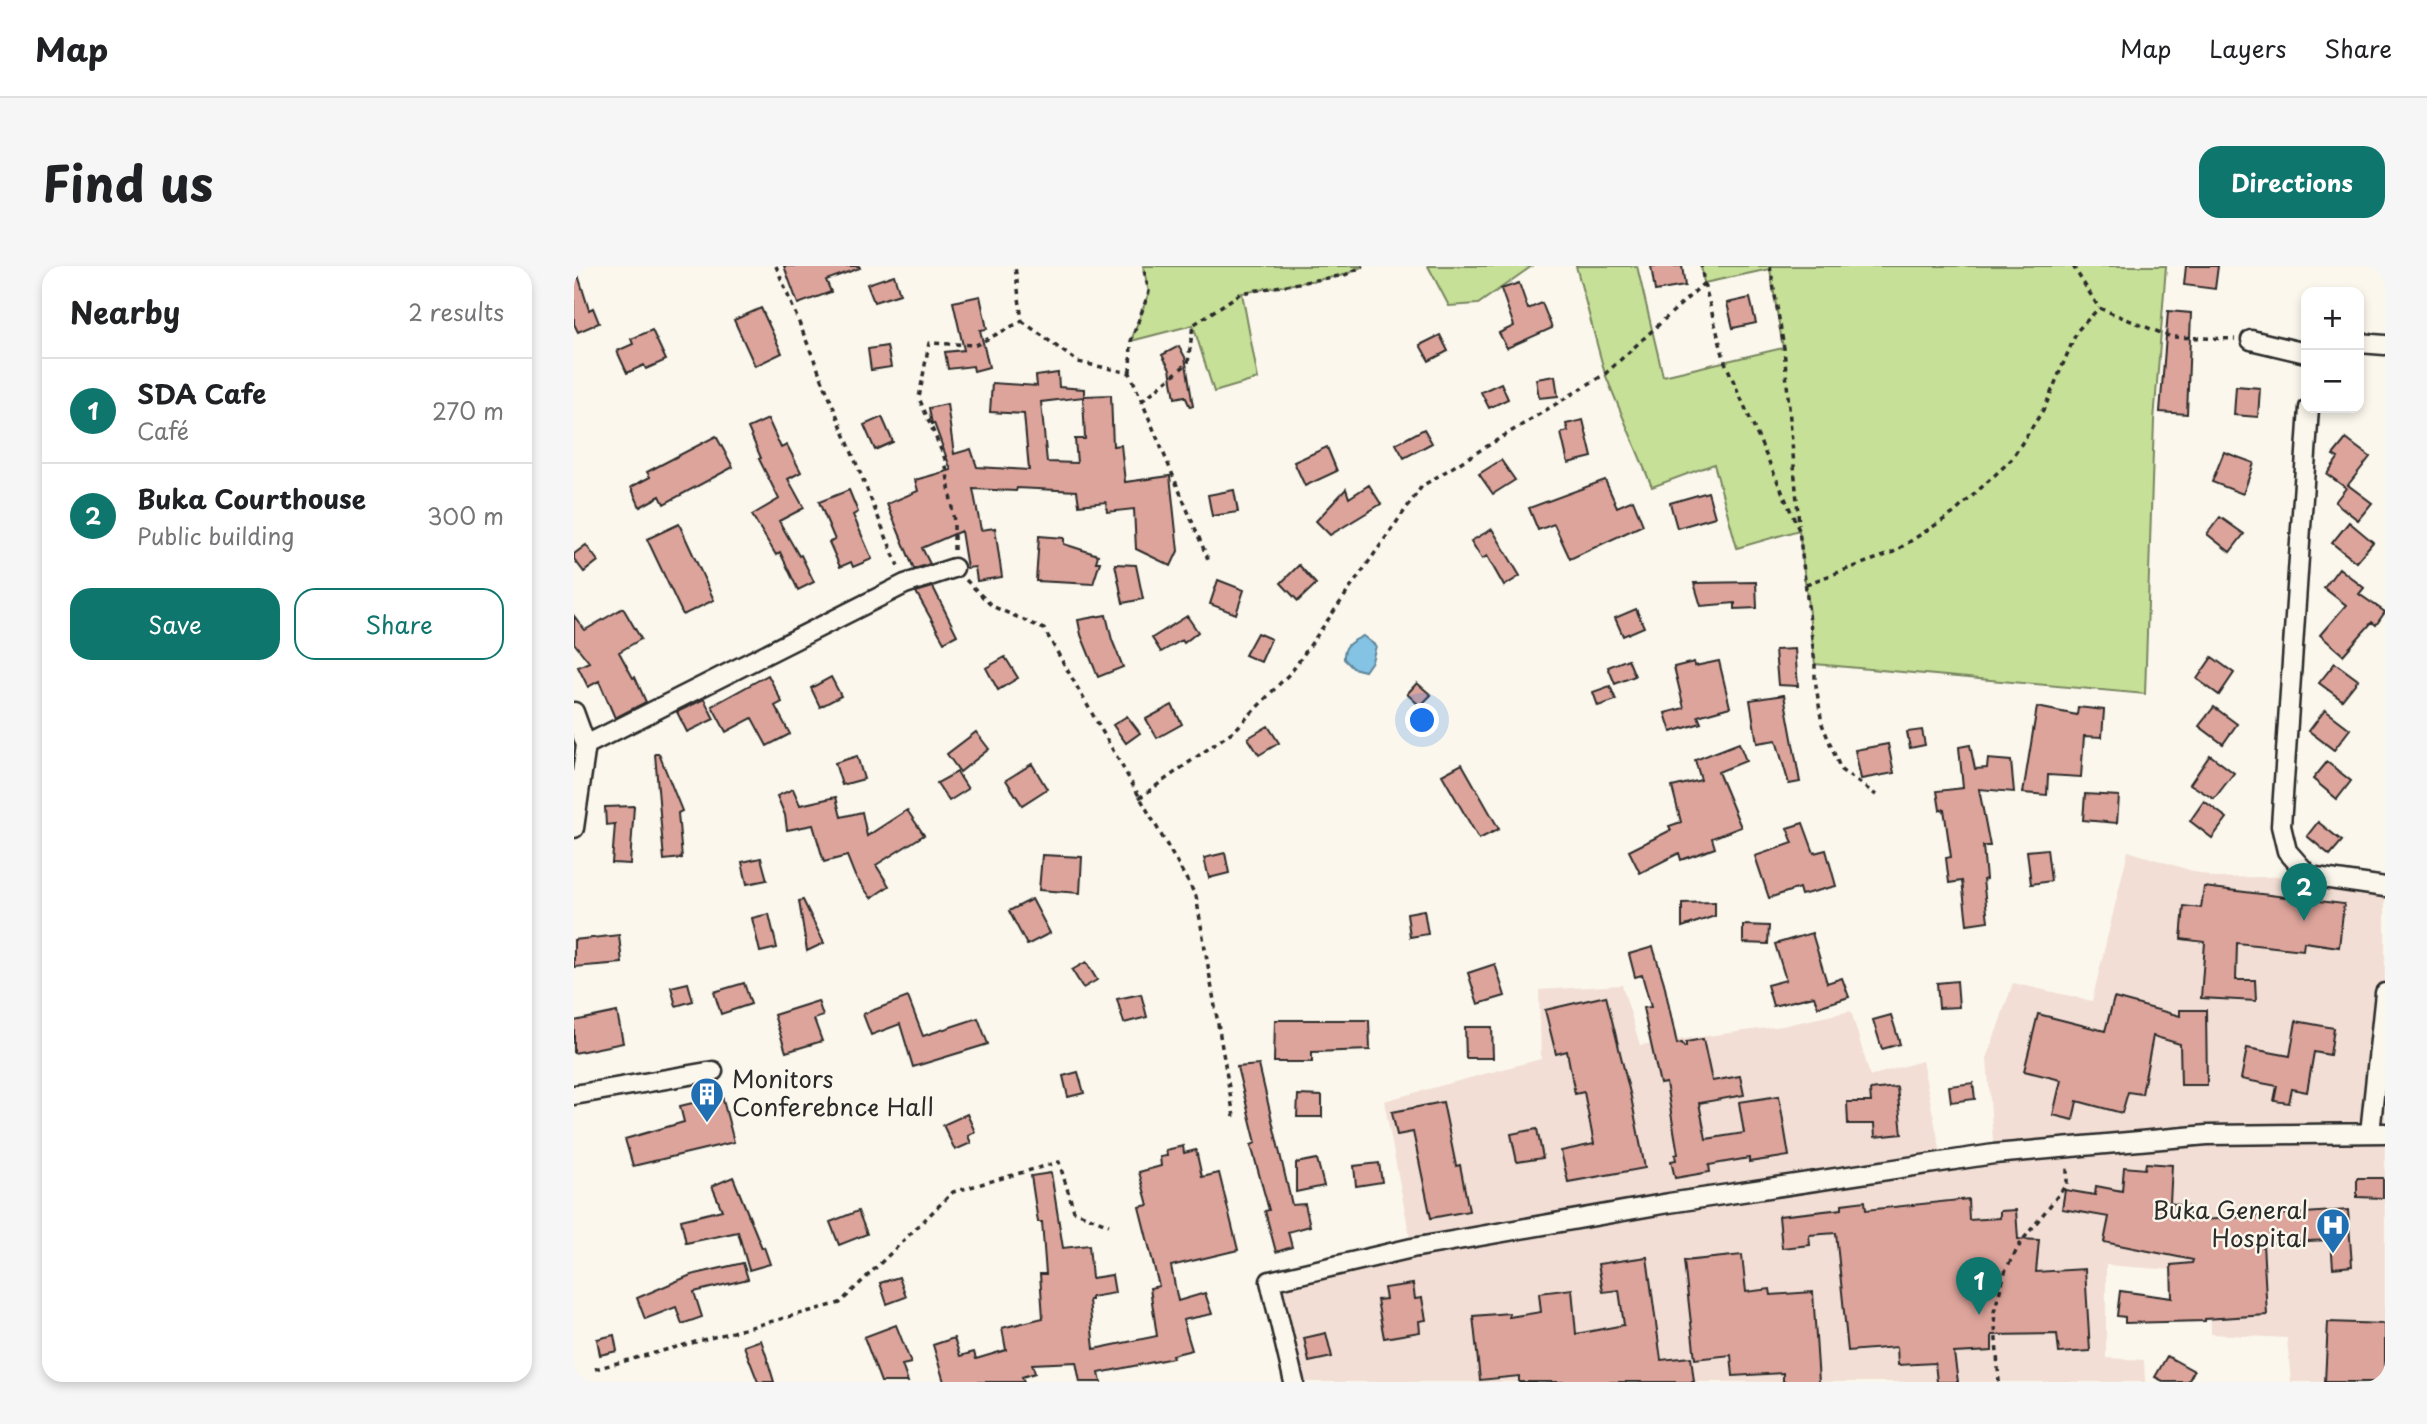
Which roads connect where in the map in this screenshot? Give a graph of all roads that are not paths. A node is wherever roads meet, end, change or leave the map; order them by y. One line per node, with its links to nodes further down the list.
1 (2251, 340): 4 (street)
2 (2364, 343): 3 (street)
3 (2385, 345)
4 (2301, 351)
5 (2309, 413): 10 (street)
6 (954, 568): 8 (street)
7 (574, 712): 8 (street)
8 (586, 745): 9 (street)
9 (574, 828)
10 (2385, 887)
11 (2385, 993): 14 (street)
12 (713, 1071): 13 (street)
13 (574, 1095)
14 (2378, 1133): 15 (street)
15 (1294, 1382)

